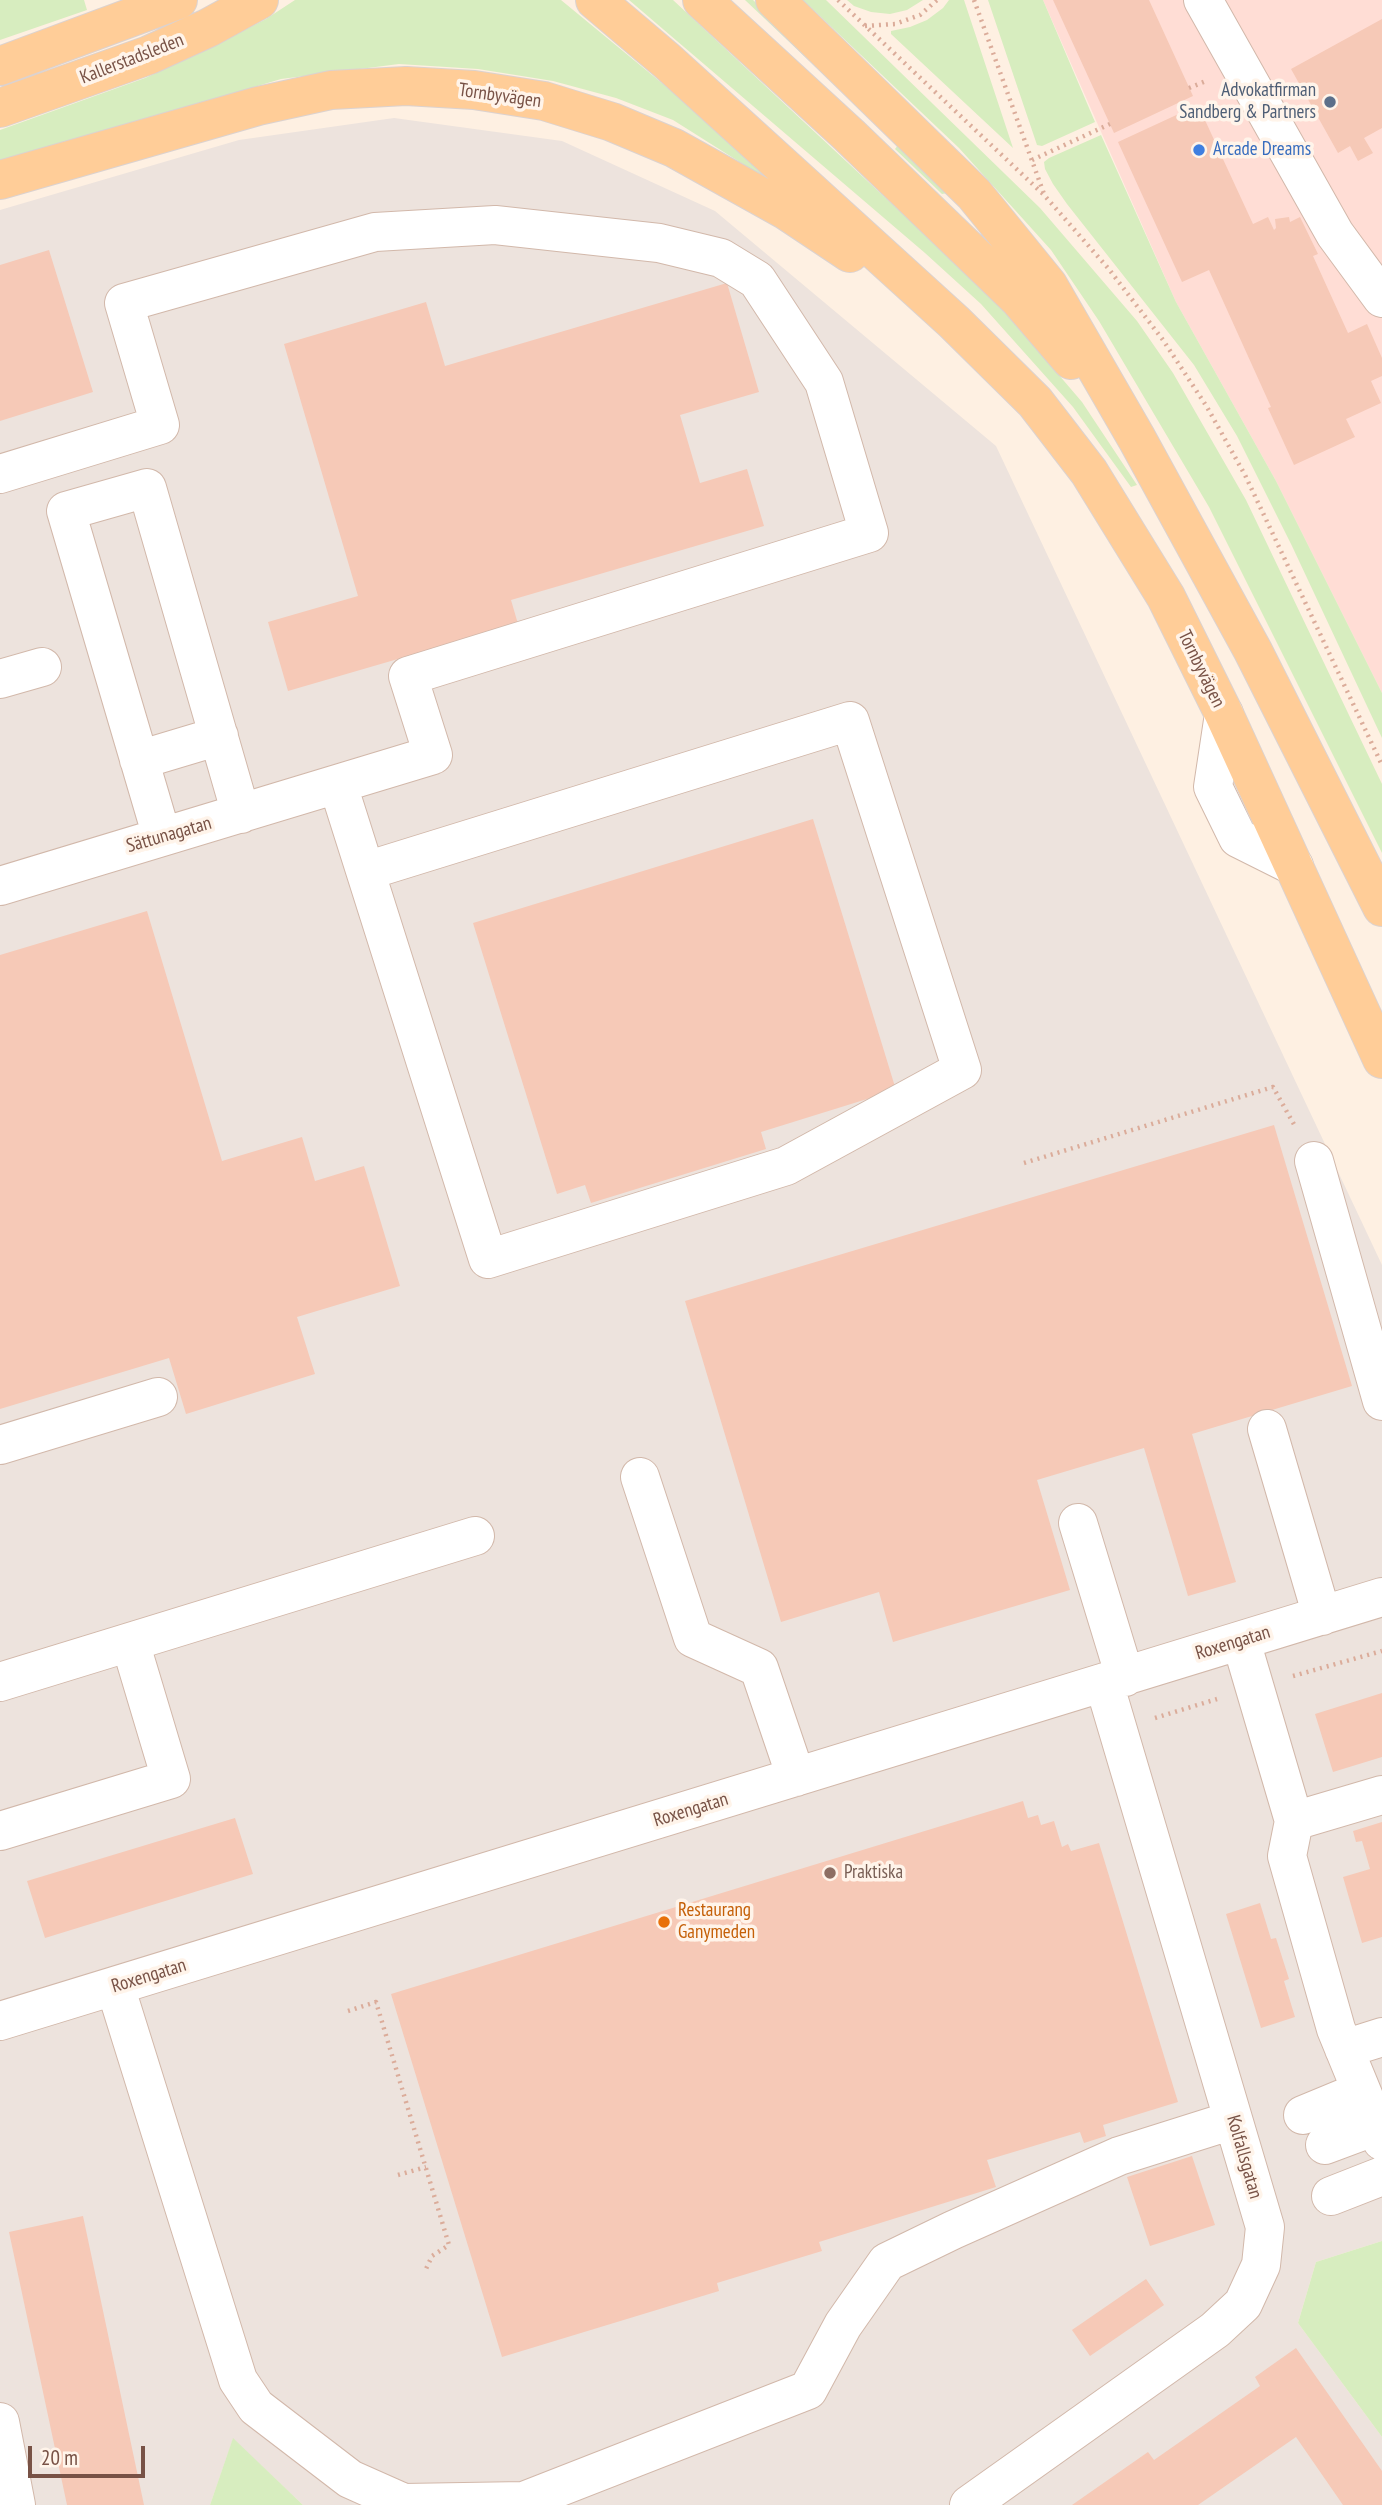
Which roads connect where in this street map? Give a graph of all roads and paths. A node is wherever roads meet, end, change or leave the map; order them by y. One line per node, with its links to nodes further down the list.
1 (178, 0): 11 (main road, Kallerstadsleden)
2 (259, 0): 12 (main road, Kallerstadsleden)
3 (595, 0): 18 (main road, Tornbyvägen)
4 (702, 0): 19 (main road)
5 (775, 0): 19 (main road)
6 (838, 0): 10 (path)
7 (937, 0): 10 (path)
8 (974, 0): 14 (path)
9 (1203, 0): 17 (street)
10 (865, 26): 16 (path)
11 (0, 66)
12 (0, 108)
13 (1110, 124): 14 (path)
14 (1031, 160): 16 (path)
15 (0, 180): 18 (main road, Tornbyvägen)
16 (1044, 195): 25 (path)
17 (1382, 298)
18 (954, 322): 32 (main road, Tornbyvägen)
19 (1137, 439): 31 (main road)
20 (0, 474): 26 (street, Sättunagatan)
21 (42, 667): 22 (street)
22 (0, 679)
23 (219, 736): 24 (street); 24 (street); 27 (street)
24 (139, 760): 28 (street)
25 (1382, 765)
26 (338, 785): 27 (street, Sättunagatan); 29 (street)
27 (241, 814): 28 (street, Sättunagatan)
28 (162, 837): 30 (street, Sättunagatan)
29 (366, 871): 29 (street)
30 (0, 886)
31 (1382, 907)
32 (1382, 1059)
33 (1314, 1161): 34 (path); 36 (street)
34 (1024, 1163)
35 (158, 1397): 38 (street)
36 (1382, 1401)
37 (1267, 1429): 43 (street)
38 (0, 1445)
39 (640, 1477): 48 (street)
40 (1078, 1523): 46 (street, Kolfallsgatan)
41 (475, 1536): 45 (street)
42 (1382, 1597): 43 (street, Roxengatan)
43 (1322, 1616): 44 (street, Roxengatan)
44 (1241, 1641): 46 (street, Roxengatan); 50 (street)
45 (130, 1642): 47 (street); 51 (street)
46 (1115, 1680): 48 (street, Roxengatan); 58 (street, Kolfallsgatan)
47 (0, 1682)
48 (796, 1777): 52 (street, Roxengatan)
49 (1382, 1796): 50 (street)
50 (1294, 1821): 56 (street)
51 (0, 1831)
52 (115, 1986): 54 (street, Roxengatan); 58 (street)
53 (348, 2011): 60 (path)
54 (0, 2021)
55 (1382, 2037): 56 (street)
56 (1344, 2049): 57 (street)
57 (1361, 2091): 59 (street); 59 (street)
58 (1234, 2120): 67 (street, Kolfallsgatan)
59 (1379, 2134)
60 (426, 2167): 61 (path); 64 (path)
61 (398, 2175)
62 (1382, 2176): 63 (street)
63 (1331, 2196)
64 (426, 2269)
65 (0, 2422): 66 (street)
66 (16, 2505)
67 (969, 2505)

